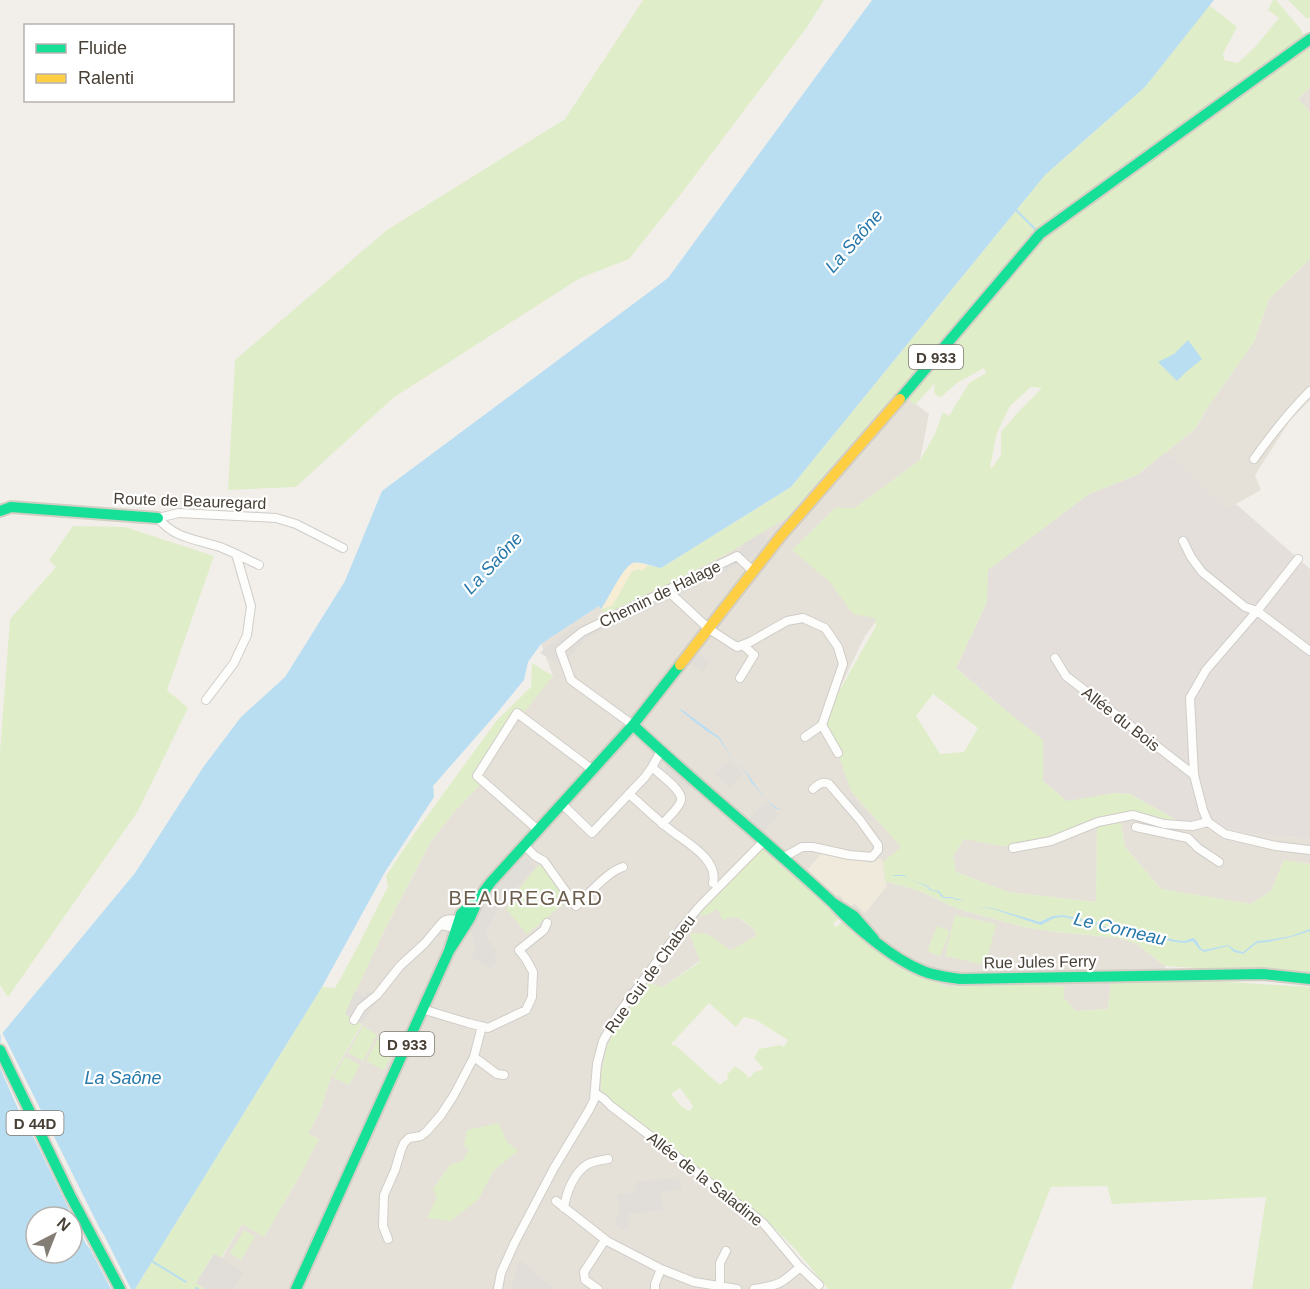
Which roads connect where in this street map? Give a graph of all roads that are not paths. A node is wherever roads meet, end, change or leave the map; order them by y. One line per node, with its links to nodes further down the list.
1 (1310, 39): 13 (main road, D 933)
2 (1310, 391): 3 (street)
3 (1254, 459)
4 (30, 508): 5 (main road, Route de Beauregard); 6 (main road, Route de Beauregard); 7 (main road, Route de Beauregard)
5 (0, 511)
6 (158, 518): 9 (street, Route de Beauregard); 10 (street)
7 (0, 520)
8 (1183, 541): 15 (street)
9 (343, 548)
10 (236, 554): 12 (street); 21 (street)
11 (1298, 559): 15 (street)
12 (259, 565)
13 (753, 571): 14 (street, Chemin de Halage); 16 (main road, D 933)
14 (667, 590): 16 (street); 22 (street, Chemin de Halage)
15 (1257, 611): 18 (street); 29 (street)
16 (709, 629): 17 (street); 22 (main road, D 933)
17 (742, 645): 20 (street); 23 (street)
18 (1310, 651)
19 (1055, 658): 29 (street, Allée du Bois)
20 (740, 678)
21 (206, 700)
22 (633, 725): 25 (main road, Rue Jules Ferry); 28 (main road, D 933)
23 (822, 725): 24 (street); 26 (street)
24 (805, 737)
25 (661, 751): 27 (street); 39 (main road, Rue Jules Ferry)
26 (838, 753)
27 (652, 767): 31 (street); 34 (street)
28 (593, 770): 32 (main road, D 933); 37 (street)
29 (1194, 775): 33 (street)
30 (813, 789): 43 (street)
31 (630, 794): 32 (street); 34 (street)
32 (562, 804): 37 (main road, D 933)
33 (1208, 822): 35 (street); 42 (street)
34 (662, 824): 46 (street)
35 (1192, 826): 38 (street); 41 (street)
36 (1136, 827): 38 (street)
37 (538, 830): 40 (main road, D 933)
38 (1188, 838): 44 (street)
39 (764, 842): 43 (main road, Rue Jules Ferry); 56 (street, Rue Gui de Chabeu)
40 (524, 845): 45 (street); 48 (main road, D 933)
41 (1013, 848)
42 (1310, 850)
43 (784, 857): 49 (main road, Rue Jules Ferry)
44 (1219, 862)
45 (622, 867)
46 (713, 883)
47 (548, 923): 52 (street)
48 (460, 925): 50 (main road, D 933); 51 (street)
49 (1310, 979)
50 (422, 1009): 52 (street); 69 (main road, D 933)
51 (354, 1020)
52 (482, 1026): 54 (street)
53 (0, 1050): 68 (main road, D 44D)
54 (474, 1057): 55 (street); 60 (street)
55 (504, 1075)
56 (595, 1097): 63 (street, Allée de la Saladine); 70 (street, Rue Gui de Chabeu)
57 (608, 1159): 59 (street)
58 (556, 1201): 59 (street)
59 (564, 1208): 61 (street)
60 (388, 1239)
61 (605, 1239): 64 (street); 71 (street)
62 (726, 1251): 66 (street)
63 (800, 1267): 65 (street, Allée de la Saladine); 67 (street)
64 (661, 1269): 66 (street); 72 (street)
65 (819, 1285)
66 (720, 1287): 73 (street)
67 (778, 1287): 74 (street)
68 (120, 1289)
69 (296, 1289)
70 (498, 1289)
71 (598, 1289)
72 (656, 1289)
73 (737, 1289)
74 (754, 1289)

